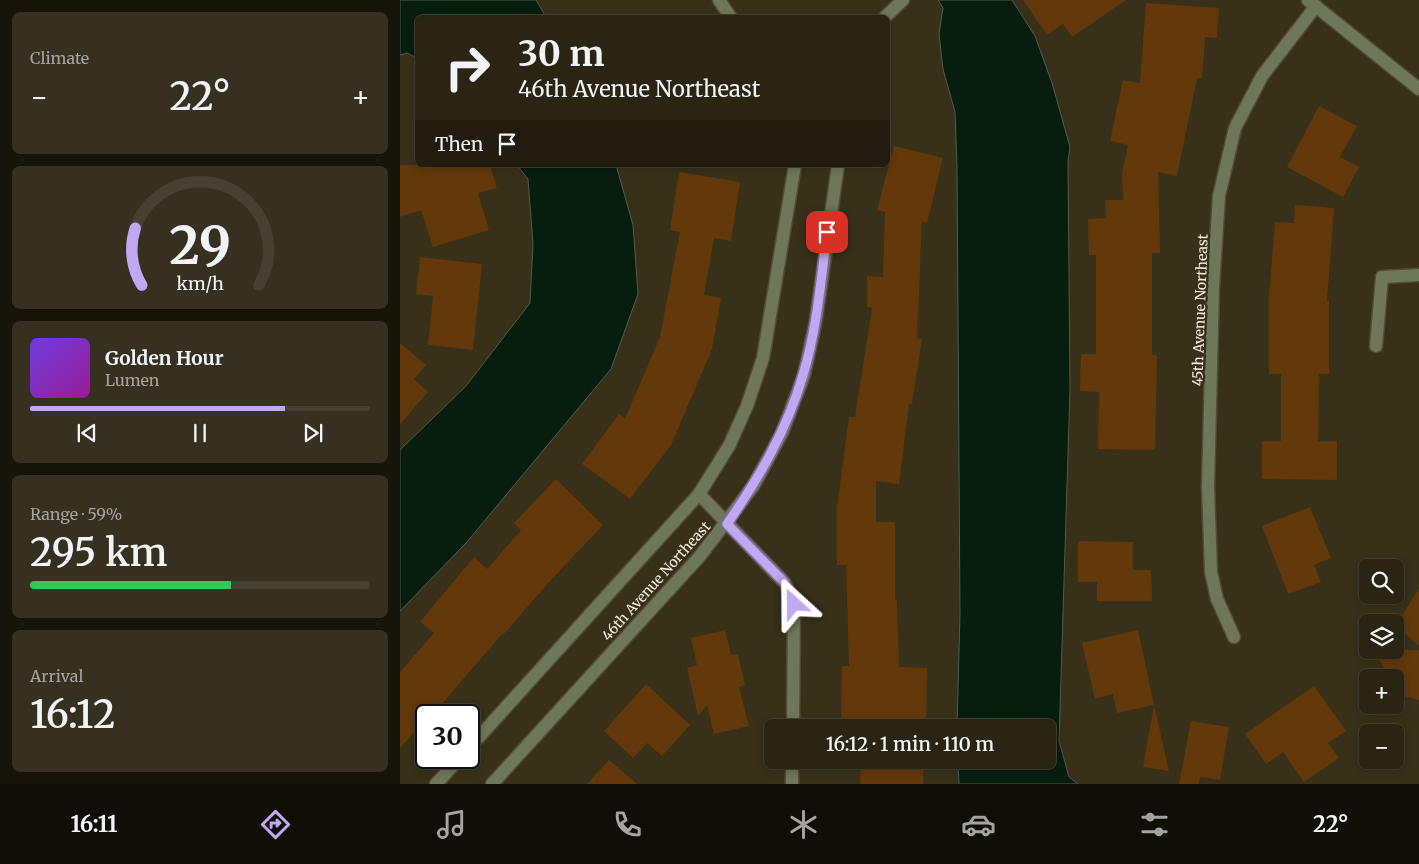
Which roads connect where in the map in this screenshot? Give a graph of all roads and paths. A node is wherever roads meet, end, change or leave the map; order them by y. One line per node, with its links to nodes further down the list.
1 (719, 0): 4 (street)
2 (903, 0): 5 (street)
3 (1312, 3): 6 (street); 13 (street, 45th Avenue Northeast)
4 (729, 15)
5 (887, 15)
6 (1419, 88)
7 (795, 167): 11 (street, 46th Avenue Northeast)
8 (838, 167): 12 (street, 46th Avenue Northeast)
9 (1419, 275): 10 (street)
10 (1376, 346)
11 (699, 494): 12 (street); 15 (street, 46th Avenue Northeast)
12 (727, 524): 14 (street); 19 (street, 46th Avenue Northeast)
13 (1234, 636)
14 (793, 719)
15 (480, 736)
16 (450, 769): 18 (street)
17 (792, 769): 20 (street)
18 (436, 784)
19 (492, 784)
20 (792, 784)

